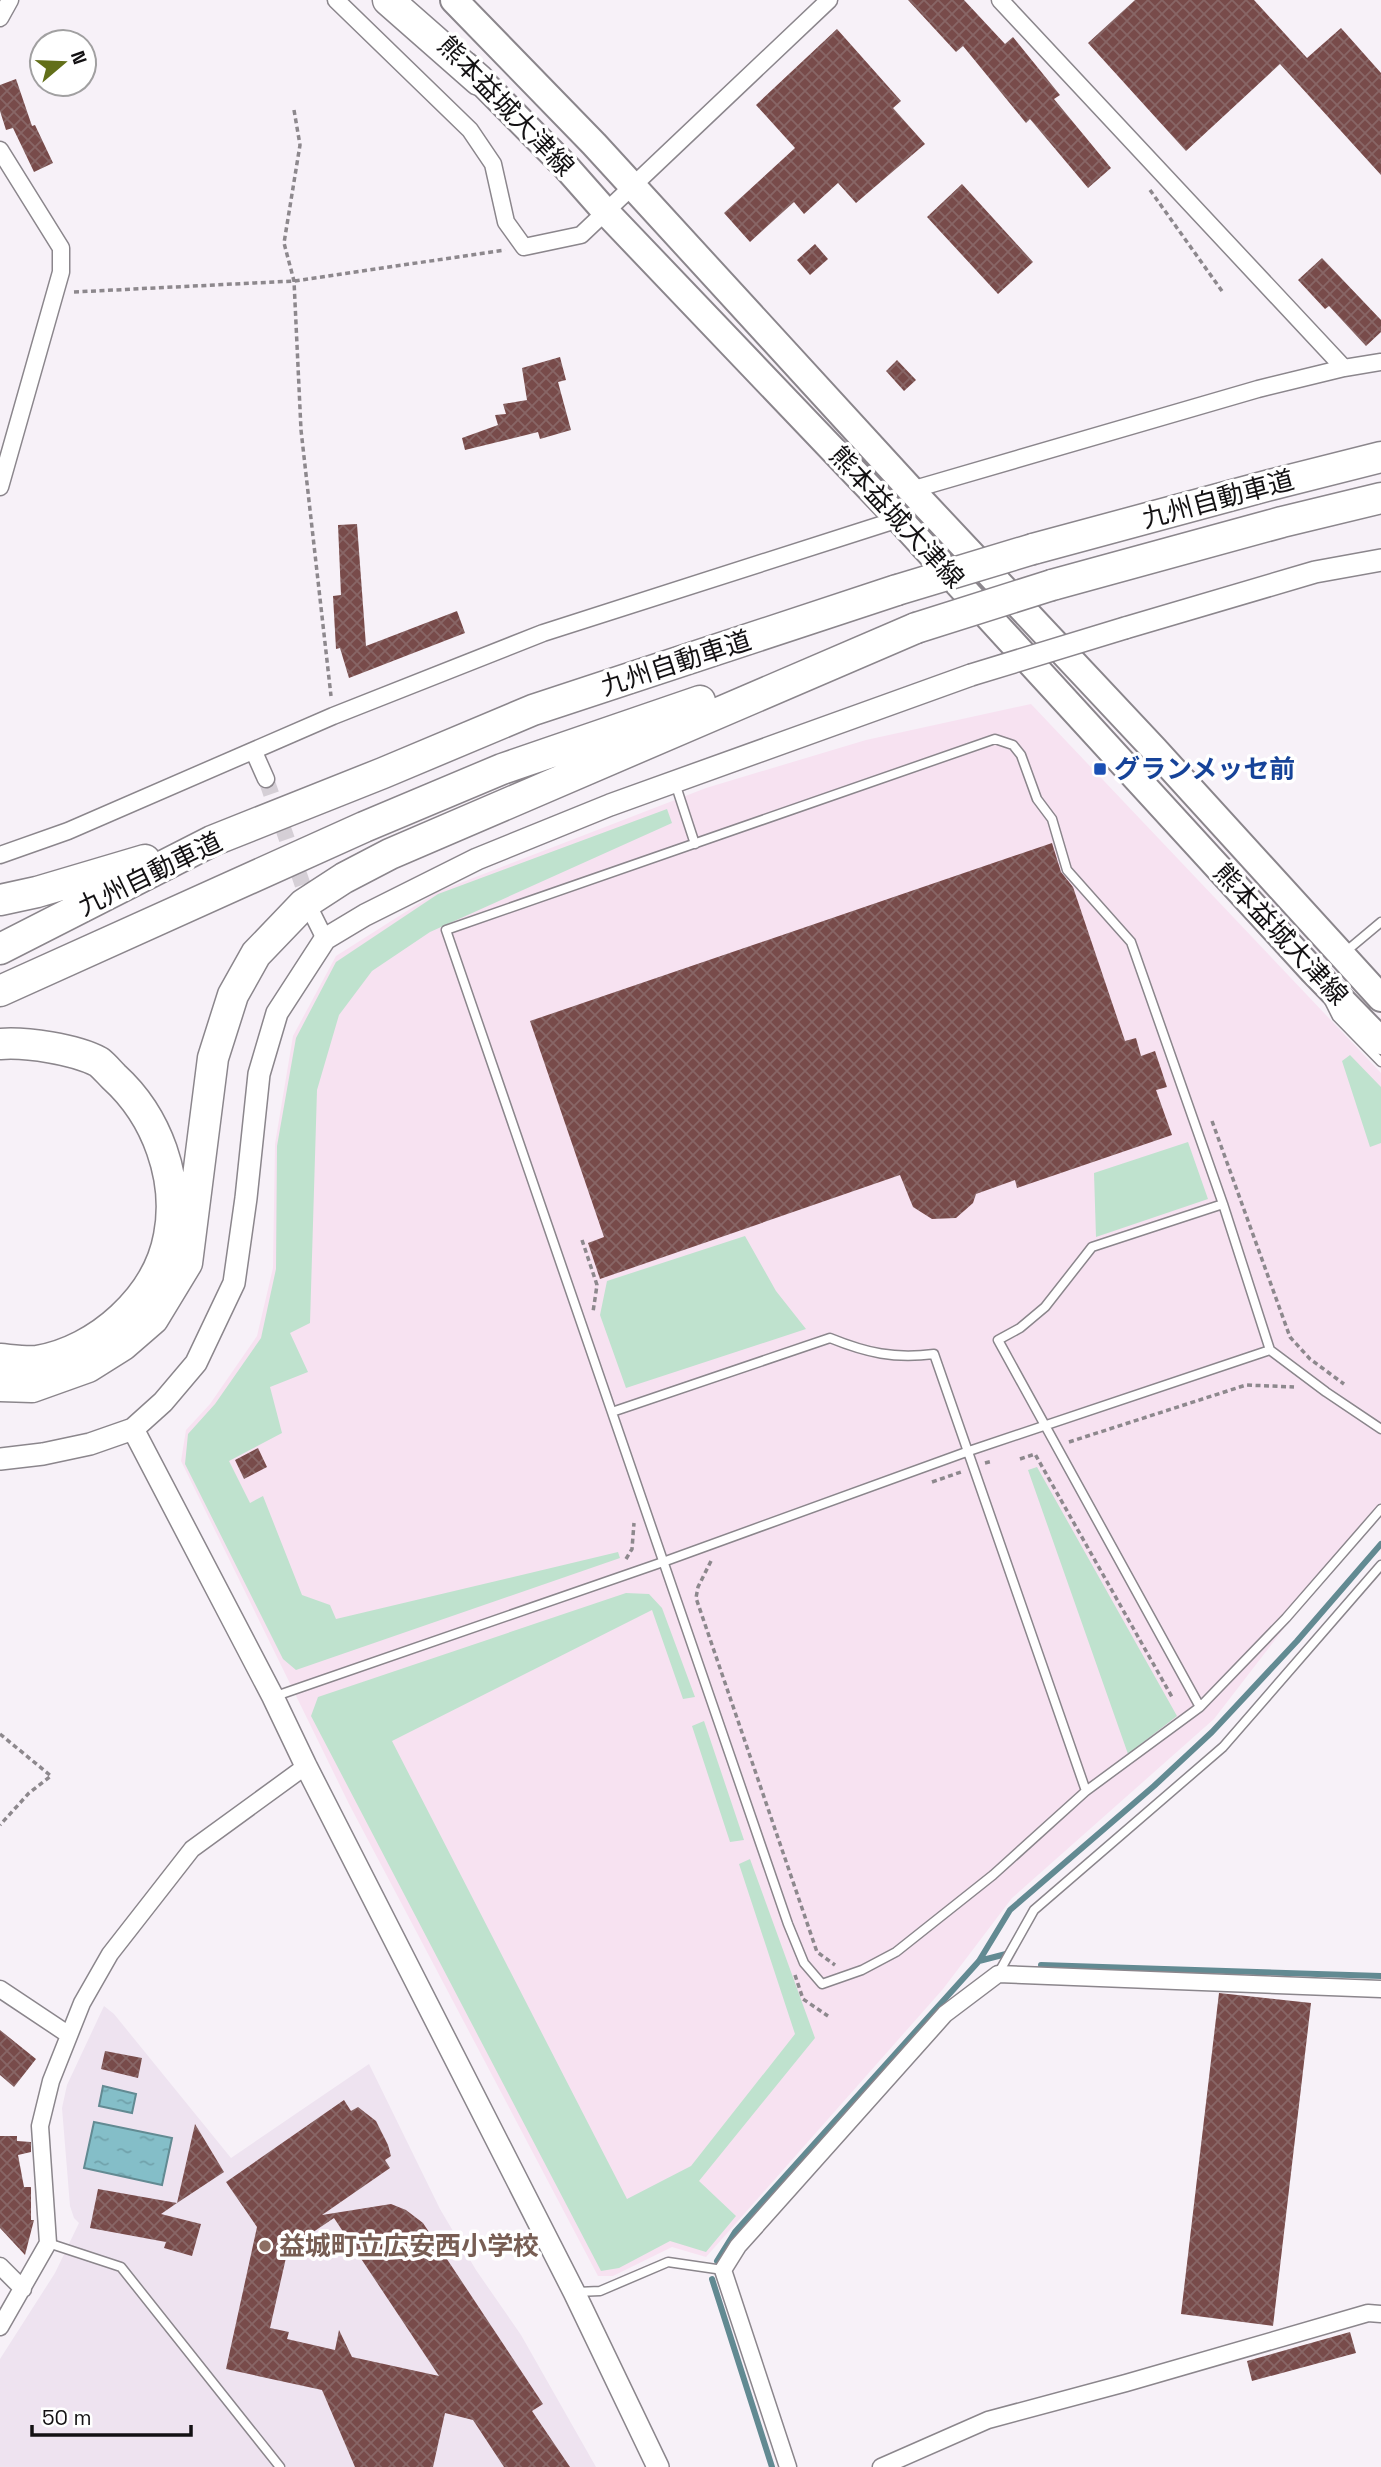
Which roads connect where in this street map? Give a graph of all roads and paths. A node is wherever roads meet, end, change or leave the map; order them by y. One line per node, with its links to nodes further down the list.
1 (10, 0): 8 (street)
2 (335, 0): 15 (street)
3 (388, 0): 9 (highway)
4 (405, 0): 9 (main road, 熊本益城大津線)
5 (454, 0): 13 (main road, 熊本益城大津線)
6 (829, 0): 13 (street)
7 (1000, 0): 12 (street)
8 (0, 18)
9 (479, 80): 14 (main road, 熊本益城大津線)
10 (294, 110): 16 (path)
11 (0, 150): 18 (street)
12 (1158, 169): 17 (path); 20 (street)
13 (631, 186): 14 (street); 23 (main road, 熊本益城大津線)
14 (605, 211): 15 (street); 25 (main road, 熊本益城大津線)
15 (524, 247): 16 (path)
16 (294, 281): 18 (path); 28 (path)
17 (1222, 291)
18 (54, 293): 22 (street)
19 (1381, 362): 20 (street)
20 (1344, 368): 23 (street)
21 (1381, 457): 32 (highway, 九州自動車道, bridge)
22 (0, 487)
23 (911, 491): 40 (main road, 熊本益城大津線)
24 (1381, 498): 27 (highway, 九州自動車道, bridge)
25 (899, 519): 28 (street); 41 (main road, 熊本益城大津線)
26 (1381, 560): 31 (street, bridge)
27 (916, 628): 42 (highway, 九州自動車道); 53 (highway)
28 (333, 716): 29 (street)
29 (254, 752): 30 (street); 34 (street)
30 (267, 779)
31 (675, 782): 33 (lane); 38 (street)
32 (212, 841): 35 (highway); 39 (highway, 九州自動車道)
33 (695, 844): 48 (lane); 56 (lane)
34 (0, 855)
35 (0, 900)
36 (313, 915): 38 (street)
37 (1381, 922): 40 (lane)
38 (325, 939): 58 (street)
39 (0, 949)
40 (1341, 955): 43 (main road, 熊本益城大津線)
41 (1313, 971): 44 (main road, 熊本益城大津線); 46 (lane)
42 (0, 991)
43 (1378, 994)
44 (1381, 1041)
45 (0, 1044): 52 (highway)
46 (1381, 1062)
47 (1212, 1121): 55 (path)
48 (1223, 1204): 51 (lane); 57 (lane)
49 (582, 1240): 50 (path)
50 (592, 1316)
51 (1270, 1350): 57 (lane); 59 (lane)
52 (0, 1359)
53 (0, 1386)
54 (1301, 1387): 60 (path)
55 (1350, 1389)
56 (612, 1412): 62 (lane); 69 (lane)
57 (1044, 1426): 62 (lane); 74 (lane)
58 (133, 1429): 64 (street); 72 (street)
59 (1381, 1429)
60 (1060, 1445)
61 (1048, 1450): 63 (path)
62 (969, 1451): 69 (lane); 77 (lane)
63 (1035, 1454): 65 (path); 73 (path)
64 (0, 1459)
65 (1020, 1459)
66 (1381, 1509): 74 (lane)
67 (634, 1520): 68 (path)
68 (626, 1559)
69 (663, 1562): 72 (lane); 77 (lane)
70 (708, 1562): 79 (path)
71 (1381, 1565): 80 (lane)
72 (273, 1697): 76 (street)
73 (1172, 1697)
74 (1200, 1707): 77 (lane)
75 (0, 1734): 78 (path)
76 (306, 1766): 83 (street); 88 (street)
77 (1086, 1791)
78 (0, 1825)
79 (839, 1966)
80 (998, 1974): 82 (street); 86 (street)
81 (0, 1989): 83 (street)
82 (1381, 1989)
83 (69, 2035): 84 (street)
84 (48, 2243): 87 (street); 91 (lane)
85 (0, 2266): 87 (street)
86 (723, 2270): 88 (lane); 93 (street)
87 (23, 2289): 90 (street)
88 (574, 2292): 92 (street)
89 (1381, 2314): 94 (street)
90 (0, 2326)
91 (281, 2467)
92 (658, 2467)
93 (788, 2467)
94 (881, 2467)

